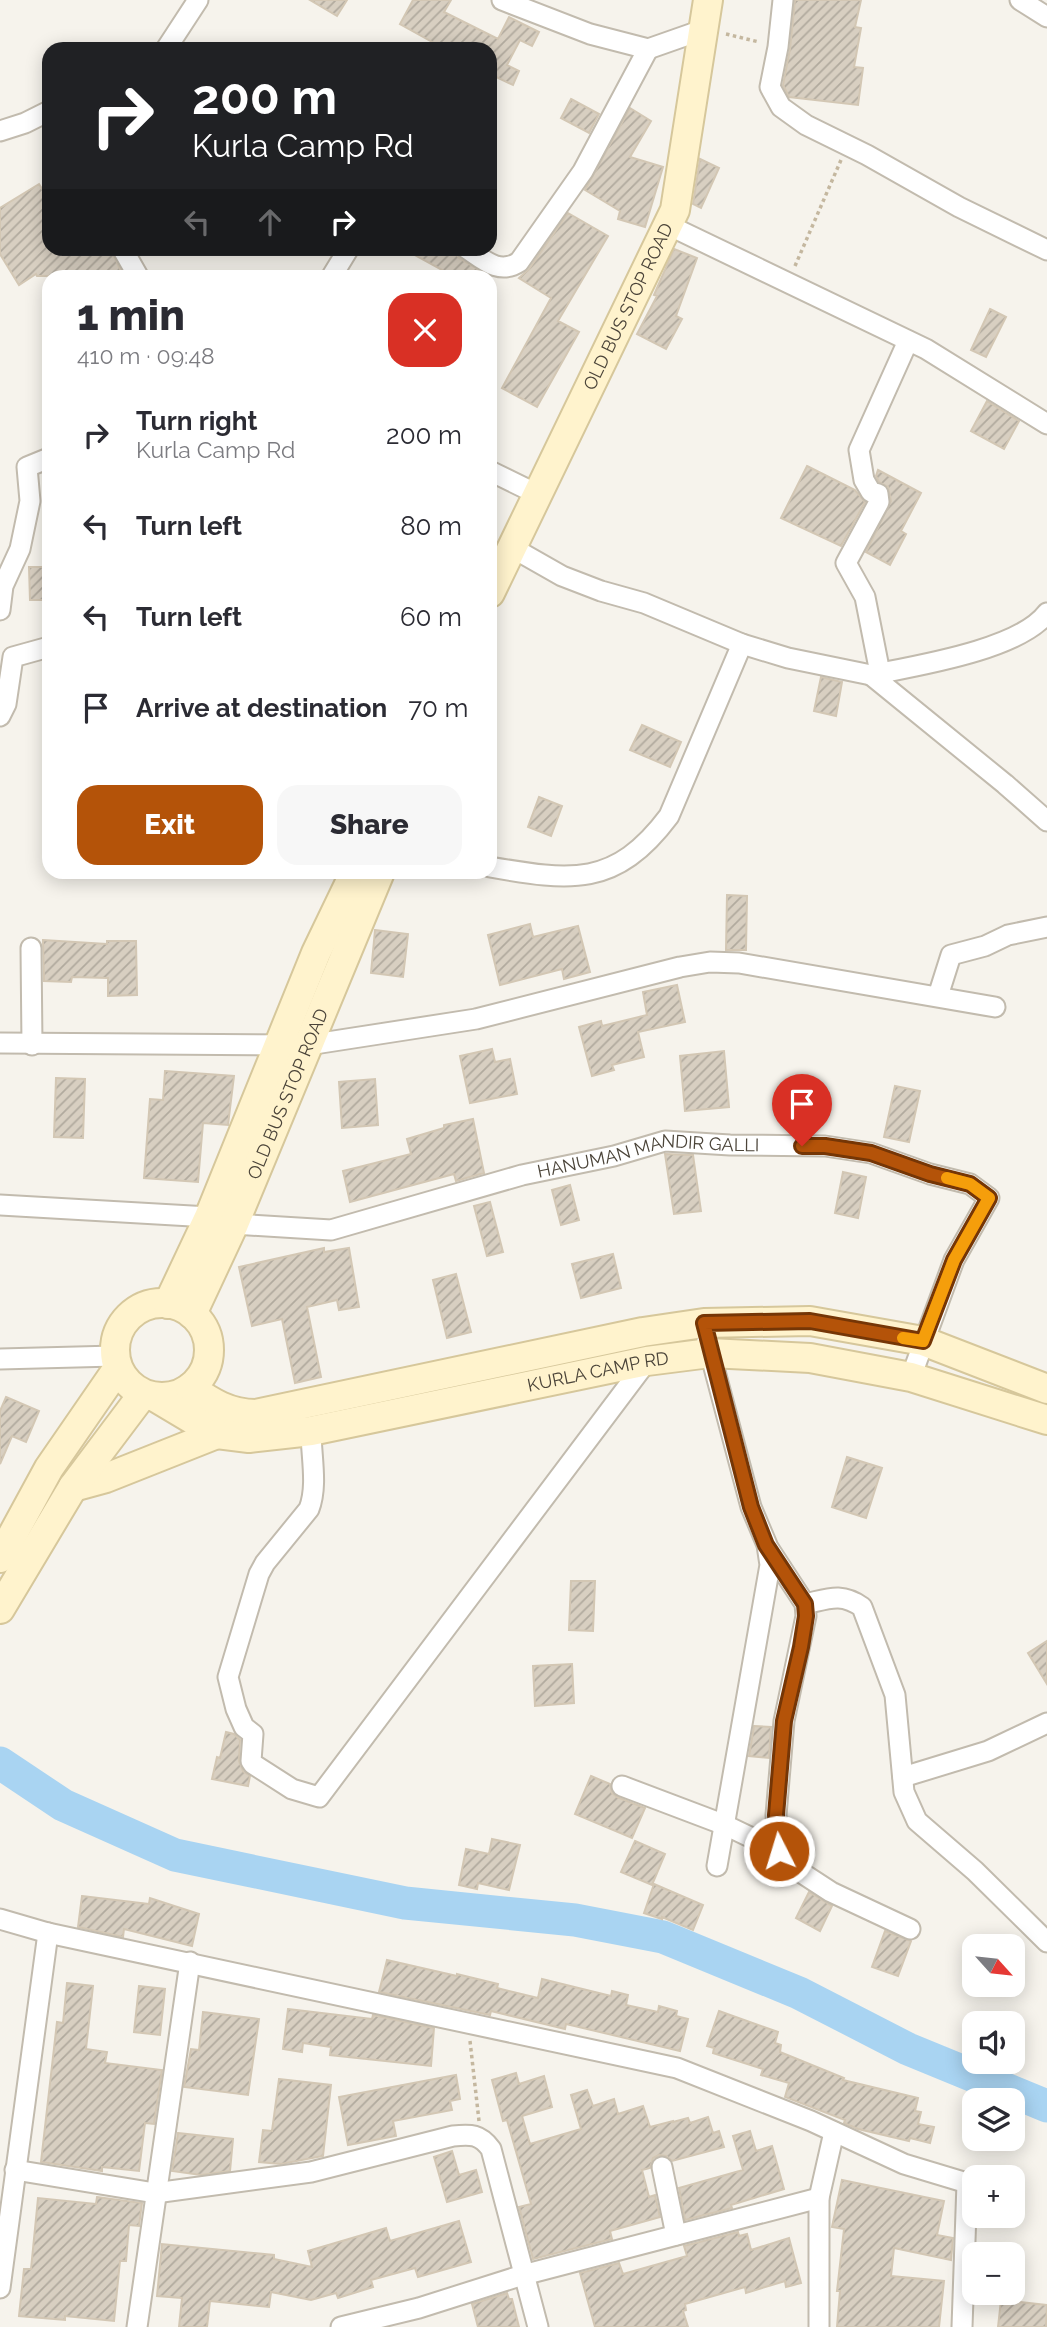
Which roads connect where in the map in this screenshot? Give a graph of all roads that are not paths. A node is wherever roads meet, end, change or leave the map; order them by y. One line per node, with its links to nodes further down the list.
1 (198, 0): 8 (street)
2 (502, 0): 9 (street)
3 (708, 0): 7 (main road, OLD BUS STOP ROAD)
4 (783, 0): 13 (street)
5 (1020, 0): 6 (street)
6 (1047, 17)
7 (705, 29): 9 (street); 12 (main road, OLD BUS STOP ROAD)
8 (171, 42)
9 (648, 49): 14 (street)
10 (42, 114): 11 (street)
11 (0, 131)
12 (668, 225): 15 (street); 19 (main road, OLD BUS STOP ROAD)
13 (1047, 250)
14 (478, 256)
15 (908, 341): 16 (street); 26 (street)
16 (1047, 424)
17 (42, 461): 22 (street)
18 (497, 474): 19 (street)
19 (537, 494): 20 (main road, OLD BUS STOP ROAD)
20 (511, 547): 21 (main road, OLD BUS STOP ROAD); 24 (street)
21 (497, 578)
22 (0, 610)
23 (1047, 613): 26 (street)
24 (742, 644): 26 (street); 29 (street)
25 (42, 649): 27 (street)
26 (876, 674): 28 (street)
27 (0, 716)
28 (1047, 821)
29 (497, 868)
30 (371, 879): 31 (main road, OLD BUS STOP ROAD)
31 (354, 892): 37 (main road, OLD BUS STOP ROAD); 39 (main road, OLD BUS STOP ROAD)
32 (1047, 927): 34 (street)
33 (30, 948): 38 (street)
34 (938, 996): 35 (street); 39 (street)
35 (995, 1007)
36 (0, 1043): 38 (street)
37 (279, 1044): 38 (street); 39 (street); 41 (main road, OLD BUS STOP ROAD)
38 (32, 1045)
39 (308, 1045): 41 (main road, OLD BUS STOP ROAD)
40 (0, 1205): 41 (street)
41 (221, 1221): 42 (main road, OLD BUS STOP ROAD); 44 (street, HANUMAN MANDIR GALLI)
42 (180, 1309): 48 (main road); 50 (main road)
43 (704, 1323): 44 (main road, KURLA CAMP RD); 45 (street); 50 (main road, KURLA CAMP RD)
44 (923, 1341): 49 (street, HANUMAN MANDIR GALLI); 51 (main road, KURLA CAMP RD)
45 (710, 1353): 47 (main road, KURLA CAMP RD); 49 (main road, KURLA CAMP RD); 57 (street)
46 (0, 1359): 48 (street)
47 (647, 1361): 54 (main road, KURLA CAMP RD); 54 (street)
48 (117, 1362): 52 (main road, KURLA CAMP RD); 58 (main road)
49 (911, 1377): 53 (main road, KURLA CAMP RD)
50 (190, 1388): 52 (main road)
51 (1047, 1389)
52 (149, 1395): 55 (main road, KURLA CAMP RD); 56 (main road)
53 (1047, 1420)
54 (311, 1431): 55 (main road, KURLA CAMP RD)
55 (217, 1434): 56 (main road)
56 (73, 1487): 60 (main road)
57 (766, 1545): 59 (street); 64 (street)
58 (0, 1558)
59 (805, 1604): 62 (street); 65 (street)
60 (0, 1609)
61 (1047, 1723): 62 (street)
62 (903, 1777): 70 (street)
63 (622, 1786): 64 (street)
64 (725, 1825): 65 (street); 66 (street)
65 (779, 1851): 68 (street)
66 (718, 1866)
67 (0, 1919): 69 (street)
68 (910, 1929)
69 (48, 1933): 71 (street); 74 (street)
70 (1047, 1942)
71 (190, 1962): 72 (street); 75 (street)
72 (834, 2132): 76 (street); 84 (street)
73 (662, 2167): 77 (street)
74 (15, 2170): 75 (street); 79 (street)
75 (155, 2193): 78 (street); 80 (street)
76 (819, 2198): 77 (street); 83 (street)
77 (676, 2235): 78 (street)
78 (523, 2275): 81 (street); 82 (street)
79 (0, 2288)
80 (137, 2327)
81 (341, 2327)
82 (538, 2327)
83 (818, 2327)
84 (962, 2327)

